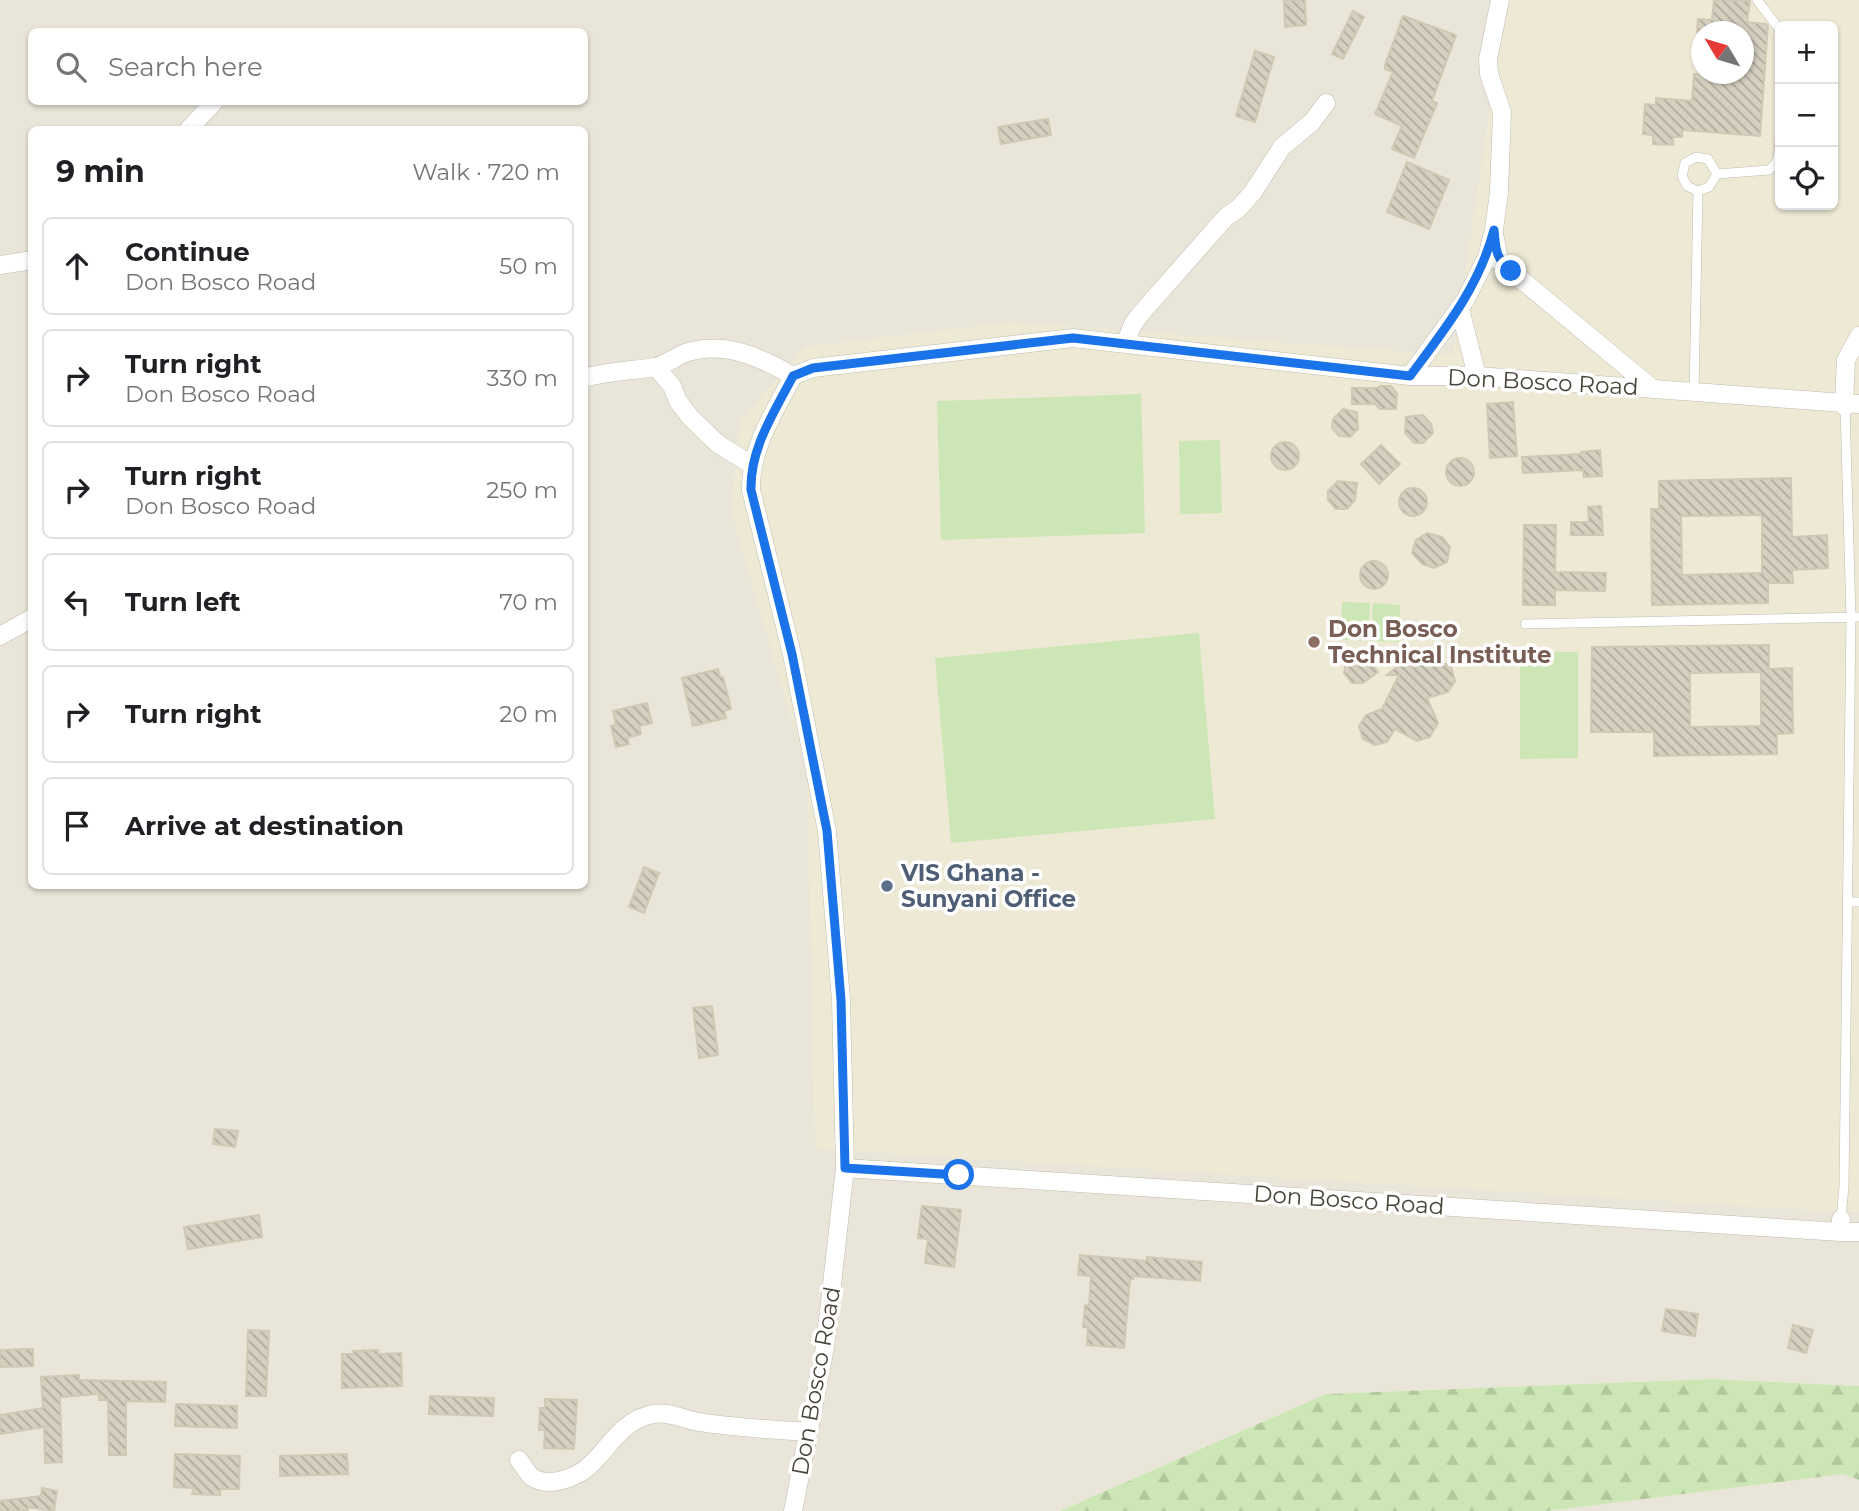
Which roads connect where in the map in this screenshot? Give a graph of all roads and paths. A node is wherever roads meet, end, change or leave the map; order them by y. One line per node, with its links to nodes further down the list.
1 (1500, 0): 10 (street)
2 (1757, 0): 3 (lane)
3 (1775, 23)
4 (1326, 103): 15 (street)
5 (211, 105): 6 (street)
6 (192, 126)
7 (1780, 147): 8 (lane)
8 (1717, 174): 9 (lane); 9 (lane)
9 (1698, 191): 22 (lane)
10 (1494, 230): 13 (street); 21 (street)
11 (28, 261): 12 (street)
12 (0, 265)
13 (1460, 309): 18 (street); 19 (street)
14 (1859, 336): 23 (street)
15 (1125, 344): 17 (street, Don Bosco Road); 18 (street, Don Bosco Road)
16 (656, 367): 17 (street); 20 (street); 24 (street)
17 (793, 376): 24 (street, Don Bosco Road)
18 (1410, 376): 19 (street, Don Bosco Road)
19 (1477, 376): 21 (street, Don Bosco Road)
20 (588, 378)
21 (1653, 389): 22 (street, Don Bosco Road)
22 (1694, 392): 23 (street, Don Bosco Road)
23 (1849, 404): 25 (lane)
24 (752, 465): 31 (street, Don Bosco Road)
25 (1855, 617): 27 (lane); 29 (lane)
26 (28, 620): 28 (street)
27 (1525, 624)
28 (0, 636)
29 (1848, 902): 30 (lane); 32 (lane)
30 (1859, 902)
31 (845, 1168): 32 (street, Don Bosco Road); 34 (street, Don Bosco Road)
32 (1841, 1226): 33 (street, Don Bosco Road)
33 (1859, 1232)
34 (807, 1432): 35 (street); 36 (street, Don Bosco Road)
35 (519, 1460)
36 (793, 1511)

